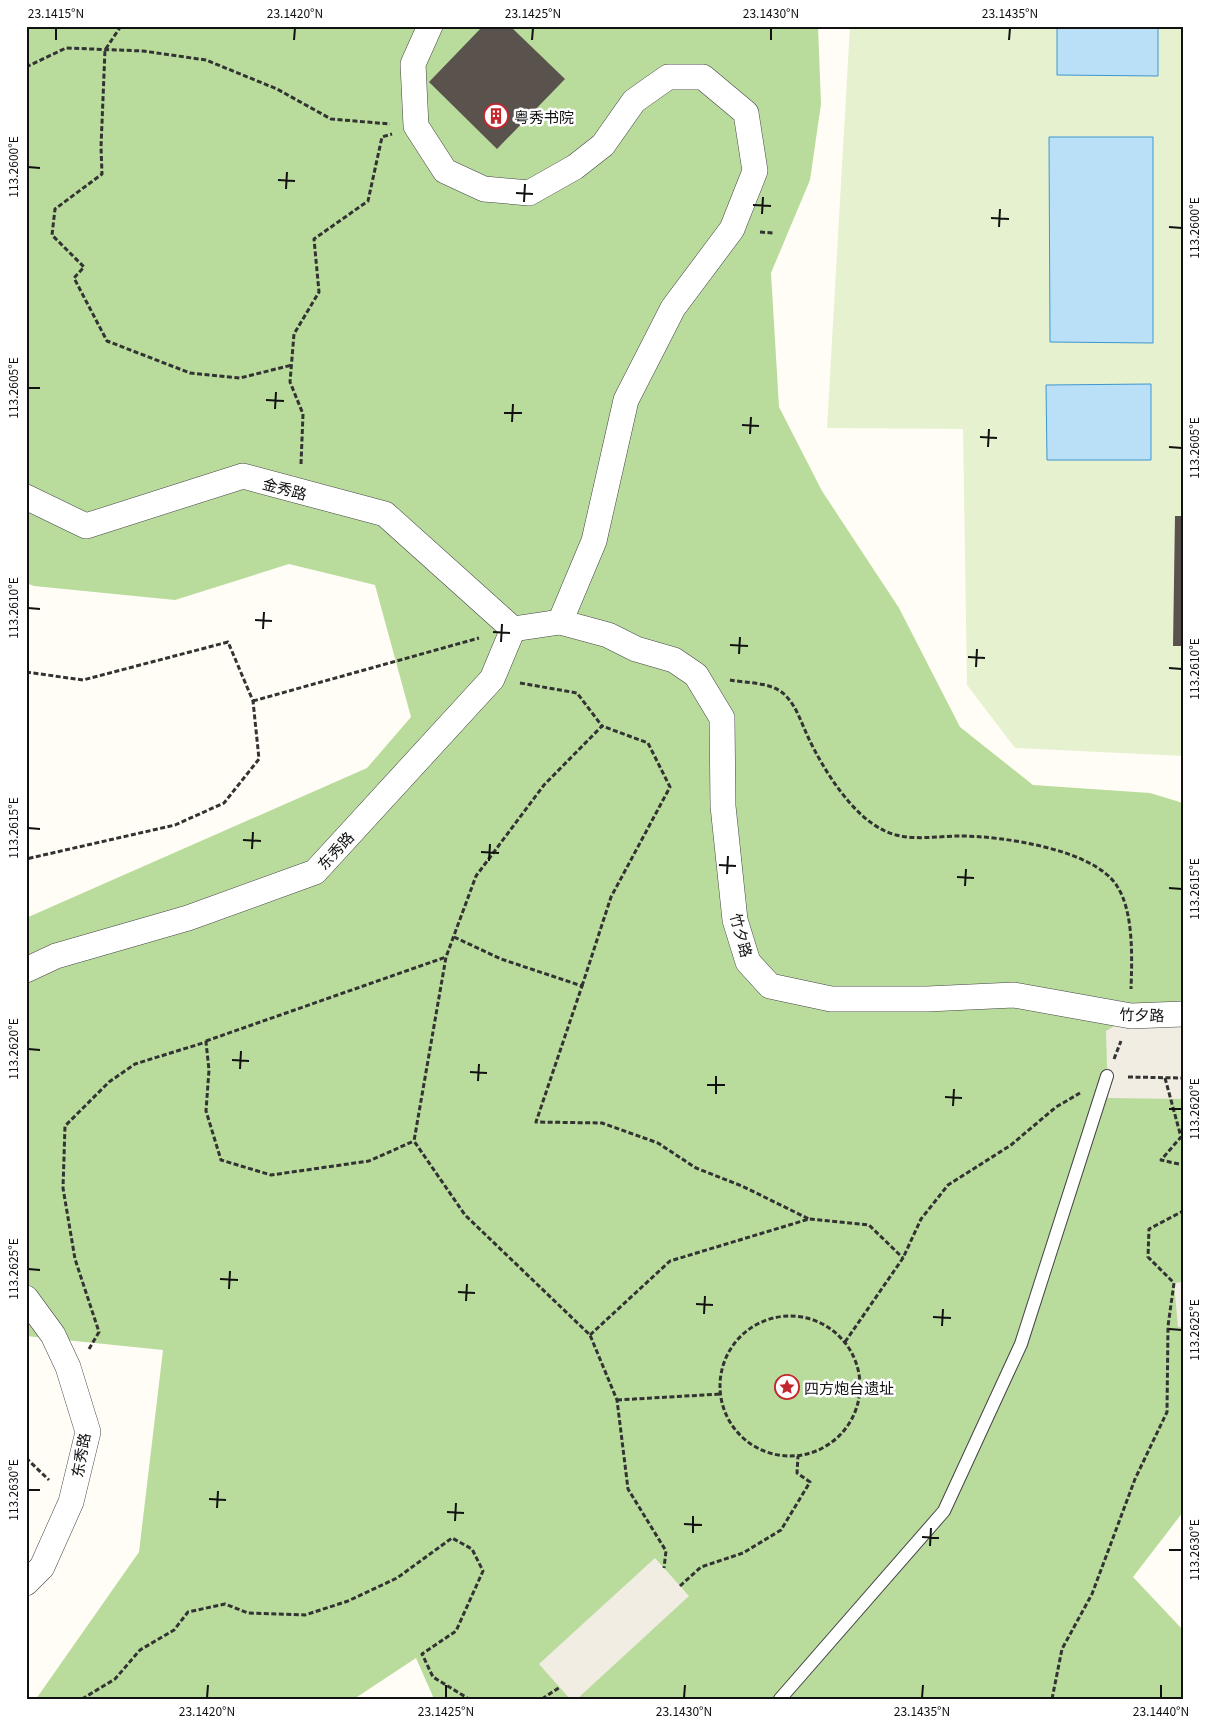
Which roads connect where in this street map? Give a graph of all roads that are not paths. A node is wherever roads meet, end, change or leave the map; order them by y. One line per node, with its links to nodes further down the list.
1 (430, 26): 3 (street)
2 (26, 497): 4 (street, 金秀路)
3 (560, 622): 4 (street); 6 (street, 竹夕路)
4 (513, 629): 5 (street, 东秀路)
5 (26, 970)
6 (1183, 1014)
7 (1107, 1076): 10 (lane)
8 (26, 1298): 9 (street, 东秀路)
9 (26, 1583)
10 (780, 1699)

